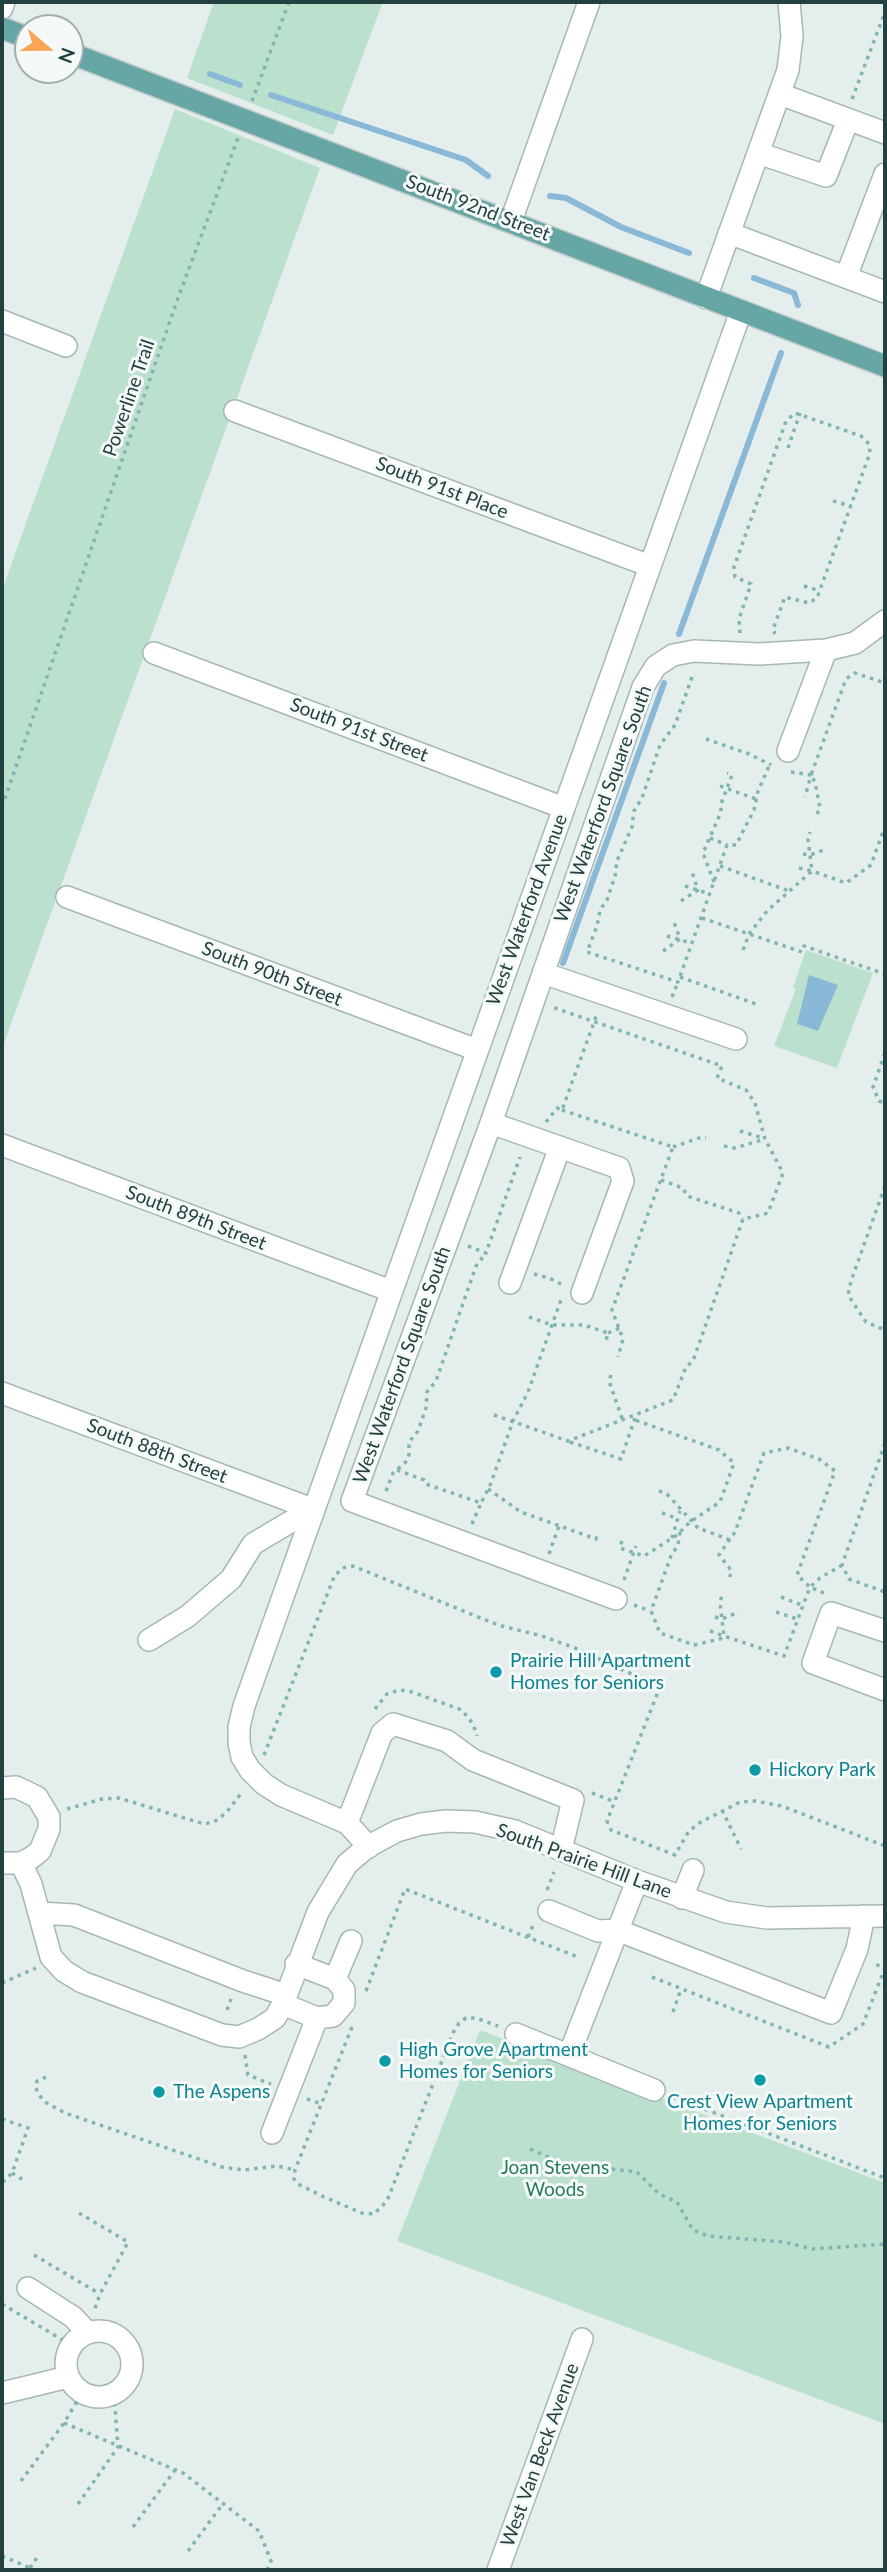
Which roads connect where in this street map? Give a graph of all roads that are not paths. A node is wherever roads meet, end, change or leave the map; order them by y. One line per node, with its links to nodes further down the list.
1 (4, 2): 4 (street)
2 (589, 2): 11 (street)
3 (789, 2): 6 (street)
4 (2, 8)
5 (84, 58): 11 (main road, South 92nd Street)
6 (780, 93): 7 (street); 9 (street)
7 (850, 110): 8 (street); 9 (street)
8 (885, 133)
9 (758, 153): 12 (street)
10 (885, 174): 13 (street)
11 (511, 221): 15 (main road, South 92nd Street)
12 (730, 233): 13 (street); 15 (street)
13 (846, 277): 14 (street)
14 (885, 292)
15 (706, 298): 16 (main road, South 92nd Street)
16 (741, 311): 19 (main road, South 92nd Street); 21 (street, West Waterford Avenue)
17 (2, 321): 18 (street)
18 (66, 346)
19 (885, 366)
20 (235, 411): 21 (street, South 91st Place)
21 (650, 566): 26 (street, West Waterford Avenue)
22 (885, 621): 23 (street, West Waterford Square South)
23 (826, 650): 25 (street); 28 (street, West Waterford Square South)
24 (155, 653): 26 (street, South 91st Street)
25 (786, 764)
26 (564, 808): 30 (street, West Waterford Avenue)
27 (67, 897): 30 (street, South 90th Street)
28 (543, 973): 29 (street); 31 (street, West Waterford Square South)
29 (736, 1039)
30 (477, 1050): 35 (street, West Waterford Avenue)
31 (491, 1123): 33 (street); 39 (street, West Waterford Square South)
32 (2, 1146): 35 (street, South 89th Street)
33 (560, 1147): 34 (street); 36 (street)
34 (513, 1276)
35 (390, 1291): 38 (street, West Waterford Avenue)
36 (582, 1293)
37 (2, 1393): 38 (street, South 88th Street)
38 (312, 1509): 41 (street); 44 (street, West Waterford Avenue)
39 (616, 1599)
40 (885, 1631): 42 (street)
41 (149, 1640)
42 (885, 1690)
43 (2, 1788): 47 (street, South Prairie Hill Lane)
44 (347, 1823): 45 (street); 46 (street)
45 (369, 1847): 46 (street, South Prairie Hill Lane); 56 (street, South Prairie Hill Lane)
46 (561, 1850): 49 (street, South Prairie Hill Lane)
47 (11, 1863): 52 (street, South Prairie Hill Lane)
48 (693, 1870): 50 (street)
49 (637, 1881): 50 (street, South Prairie Hill Lane); 54 (street)
50 (682, 1898): 53 (street, South Prairie Hill Lane)
51 (549, 1911): 54 (street)
52 (39, 1913): 58 (street); 58 (street, South Prairie Hill Lane)
53 (875, 1916): 54 (street)
54 (617, 1930): 61 (street)
55 (351, 1941): 57 (street)
56 (296, 1964): 57 (street); 58 (street, South Prairie Hill Lane)
57 (335, 1979): 59 (street)
58 (285, 2000): 59 (street)
59 (317, 2018): 63 (street)
60 (516, 2034): 61 (street)
61 (569, 2055): 62 (street)
62 (654, 2091)
63 (272, 2133)
64 (28, 2288): 65 (street)
65 (80, 2339): 67 (street); 67 (street)
66 (582, 2339): 69 (street, West Van Beck Avenue)
67 (68, 2377): 68 (street)
68 (2, 2393)
69 (498, 2570)

